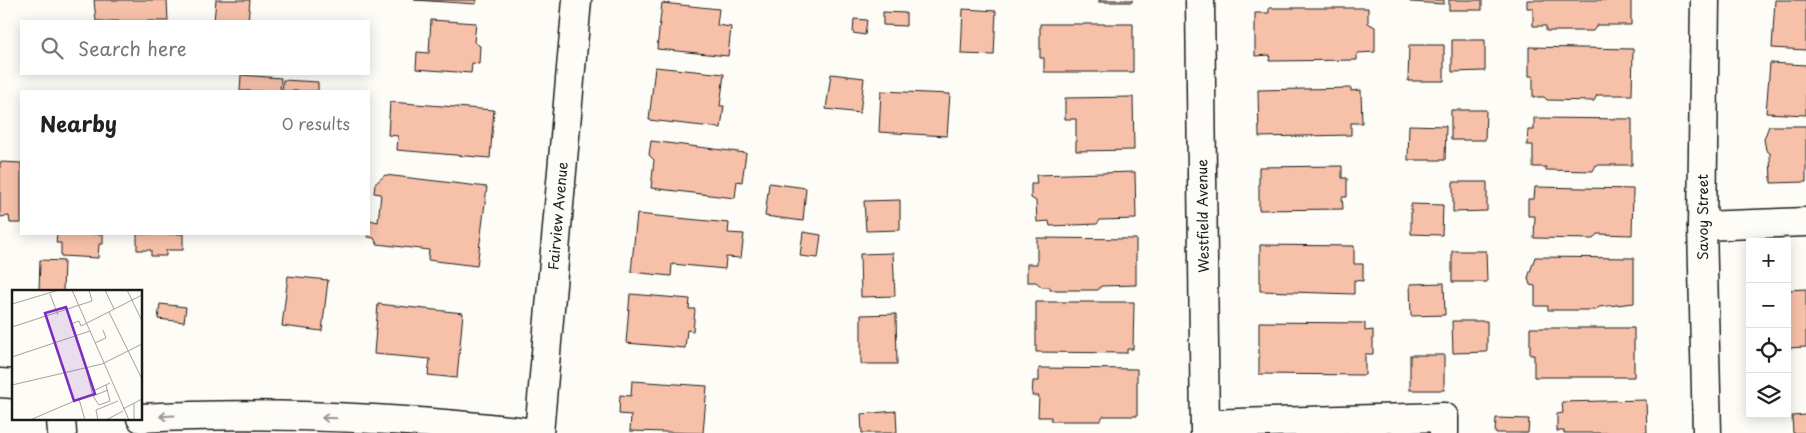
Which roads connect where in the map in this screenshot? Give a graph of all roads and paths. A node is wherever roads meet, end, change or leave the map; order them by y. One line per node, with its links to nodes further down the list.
1 (577, 0): 11 (street, Fairview Avenue)
2 (1200, 0): 8 (street, Westfield Avenue)
3 (1705, 0): 5 (street, Savoy Street)
4 (1806, 222): 5 (street)
5 (1702, 226): 13 (street, Savoy Street)
6 (142, 418): 10 (street, one-way to 6)
7 (61, 420): 9 (street)
8 (1205, 429): 12 (street)
9 (62, 433)
10 (535, 433)
11 (539, 433)
12 (1444, 433)
13 (1707, 433)

